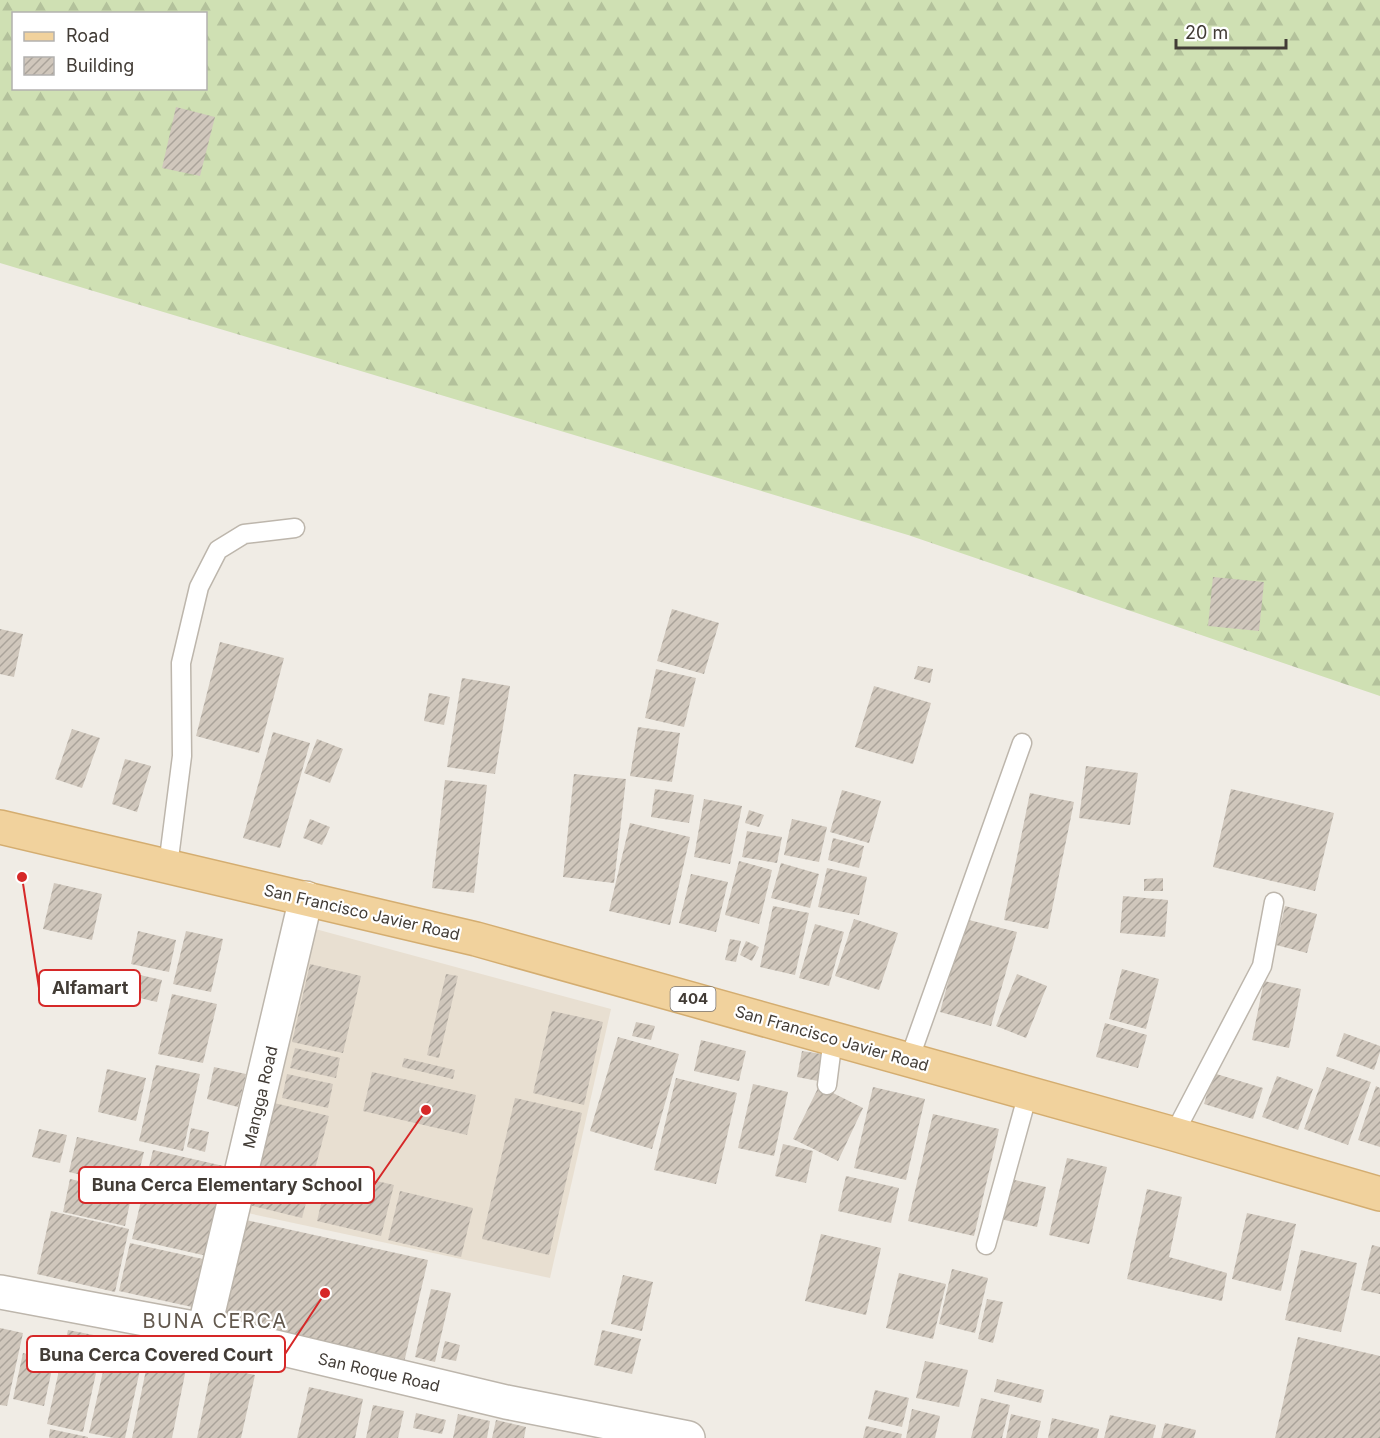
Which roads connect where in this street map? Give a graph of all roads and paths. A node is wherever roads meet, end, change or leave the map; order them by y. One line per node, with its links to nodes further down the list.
1 (295, 528): 4 (lane)
2 (1022, 743): 8 (lane)
3 (0, 827): 4 (main road, San Francisco Javier Road / 404)
4 (168, 866): 5 (main road, San Francisco Javier Road / 404)
5 (306, 898): 7 (main road, San Francisco Javier Road / 404); 15 (street, Mangga Road)
6 (1274, 902): 11 (lane)
7 (833, 1038): 8 (main road, San Francisco Javier Road / 404); 9 (lane)
8 (909, 1060): 10 (main road, San Francisco Javier Road / 404)
9 (827, 1085)
10 (1028, 1093): 11 (main road, San Francisco Javier Road / 404); 13 (lane)
11 (1174, 1134): 12 (main road, San Francisco Javier Road / 404)
12 (1380, 1194)
13 (986, 1245)
14 (0, 1292): 15 (street, San Roque Road)
15 (204, 1330): 16 (street, San Roque Road)
16 (688, 1438)

